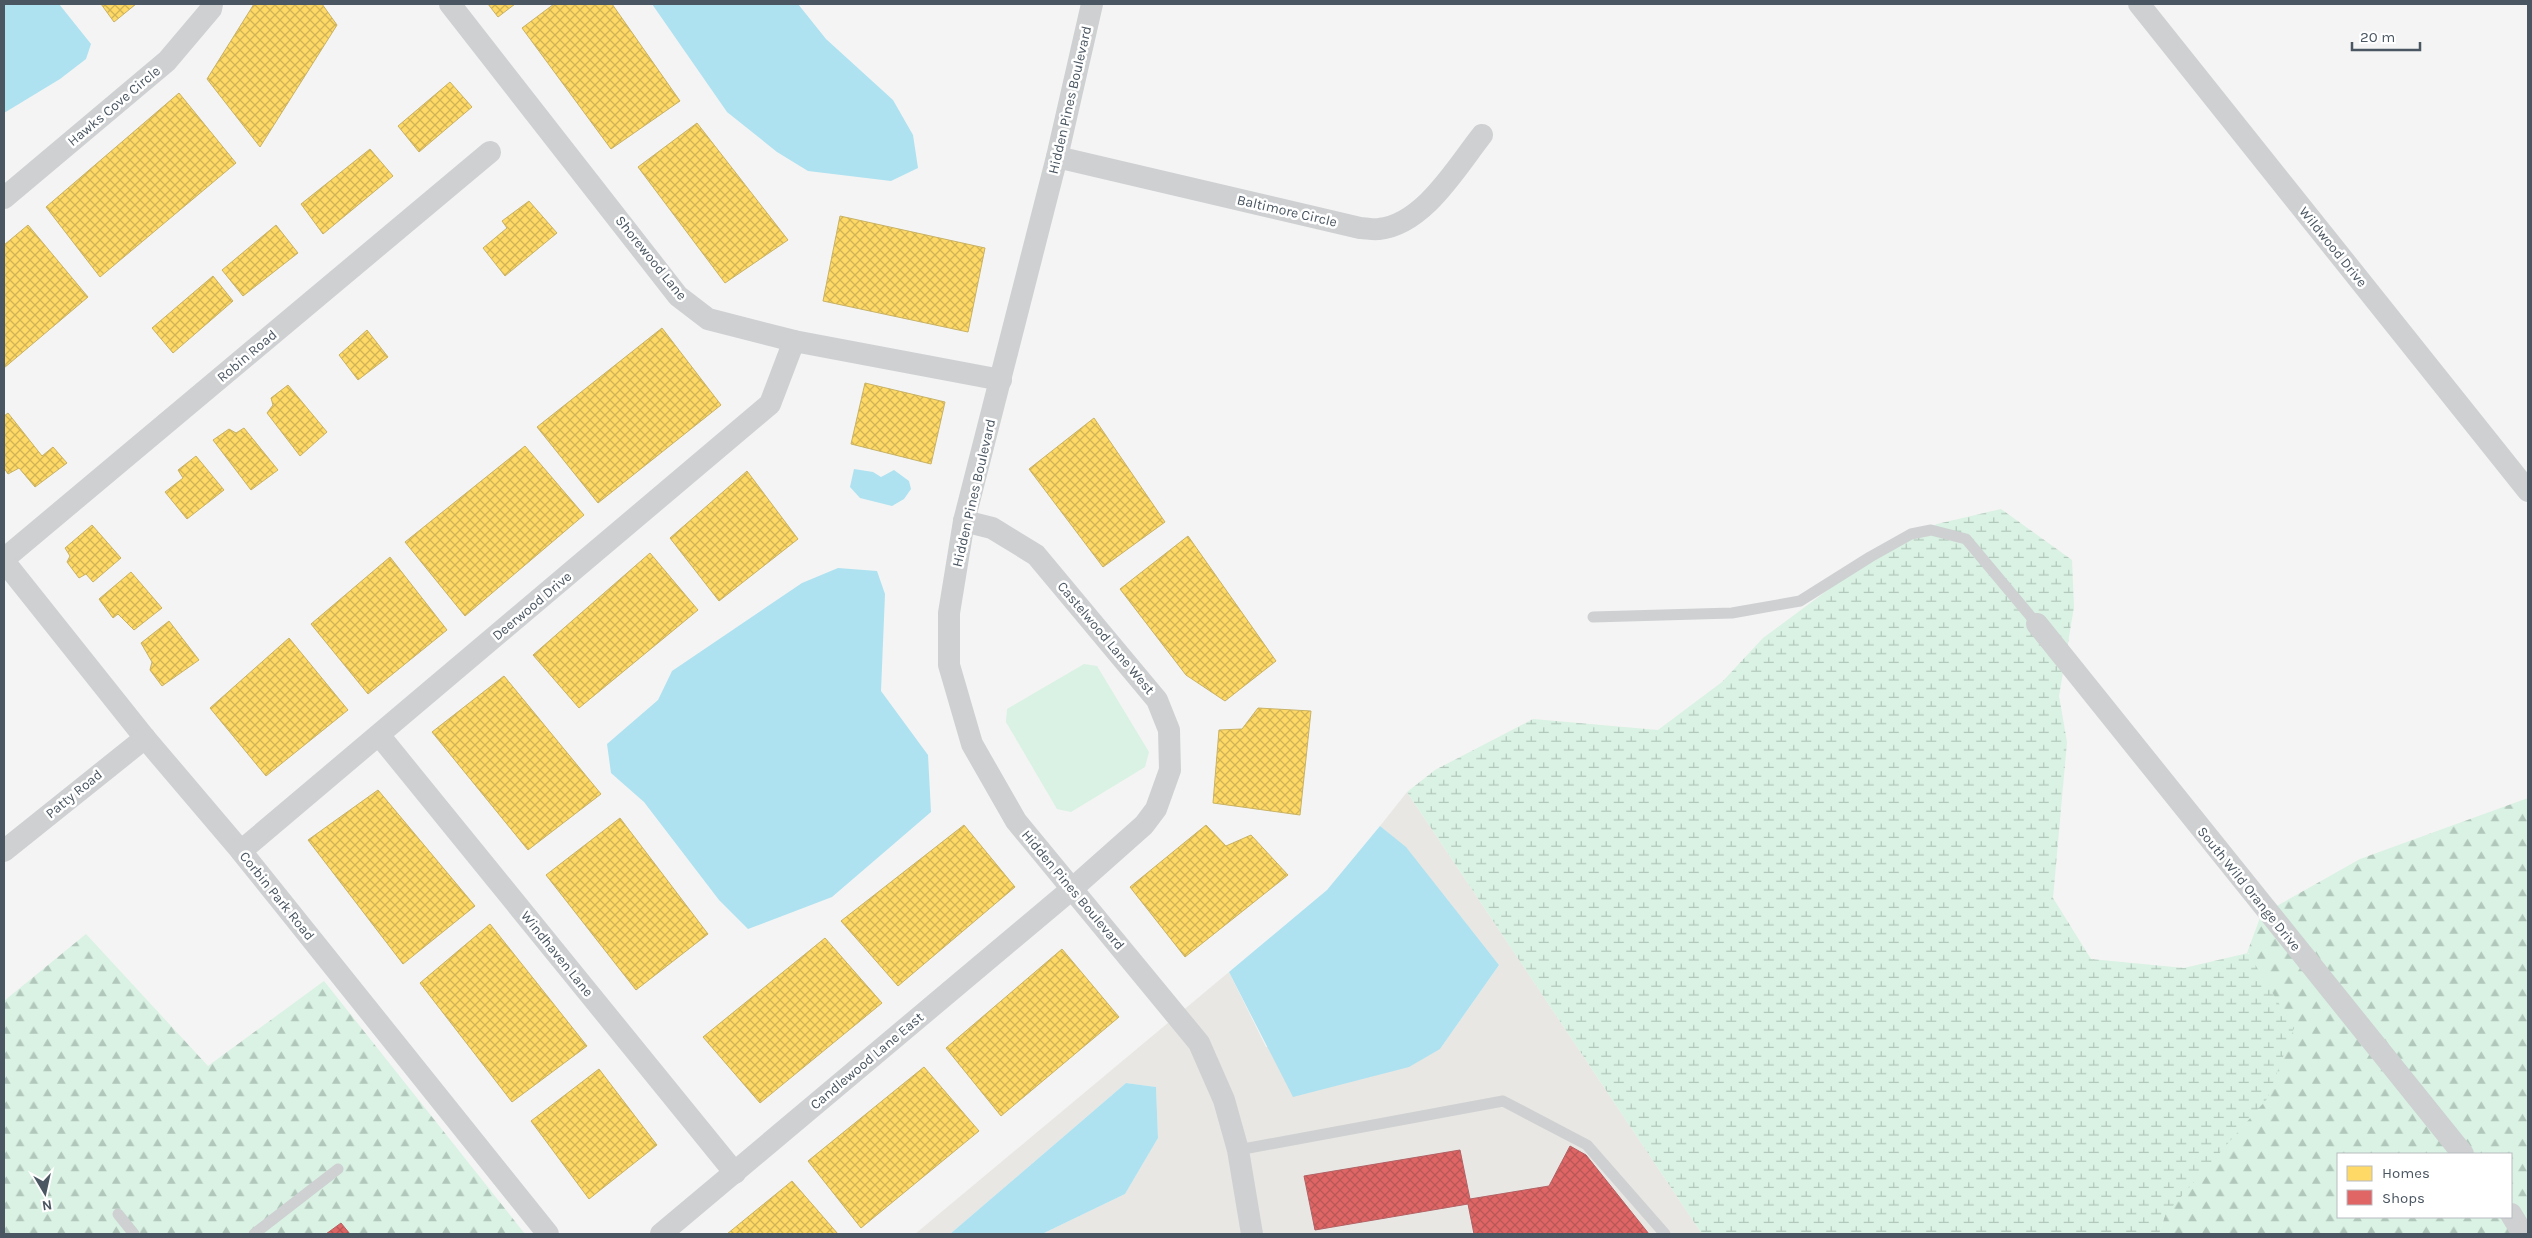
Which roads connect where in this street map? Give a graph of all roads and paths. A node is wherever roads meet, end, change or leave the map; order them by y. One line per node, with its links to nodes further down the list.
1 (212, 4): 8 (street, Hawks Cove Circle)
2 (450, 4): 9 (street, Shorewood Lane)
3 (1092, 4): 7 (street, Hidden Pines Boulevard)
4 (2139, 4): 11 (street, Wildwood Drive)
5 (1482, 135): 7 (street, Baltimore Circle)
6 (490, 152): 13 (street, Robin Road)
7 (1057, 157): 10 (street, Hidden Pines Boulevard)
8 (4, 198)
9 (794, 341): 10 (street, Shorewood Lane); 16 (street, Deerwood Drive)
10 (1001, 380): 12 (street, Hidden Pines Boulevard)
11 (2528, 491)
12 (964, 522): 20 (street, Hidden Pines Boulevard); 20 (street, Castelwood Lane West)
13 (4, 560): 17 (street, Corbin Park Road)
14 (1593, 617): 15 (lane)
15 (2037, 624): 22 (street, South Wild Orange Drive)
16 (379, 735): 19 (street, Deerwood Drive); 24 (street, Windhaven Lane)
17 (145, 738): 18 (street, Patty Road); 19 (street, Corbin Park Road)
18 (4, 851)
19 (241, 851): 29 (street, Corbin Park Road)
20 (1073, 888): 21 (street, Hidden Pines Boulevard); 24 (street, Candlewood Lane East)
21 (1238, 1150): 31 (street, Hidden Pines Boulevard); 32 (lane)
22 (2462, 1153)
23 (338, 1169): 28 (lane)
24 (734, 1173): 30 (street, Candlewood Lane East)
25 (118, 1214): 27 (lane)
26 (2512, 1216): 33 (street)
27 (134, 1234)
28 (254, 1234)
29 (548, 1234)
30 (661, 1234)
31 (1252, 1234)
32 (1665, 1234)
33 (2523, 1234)

